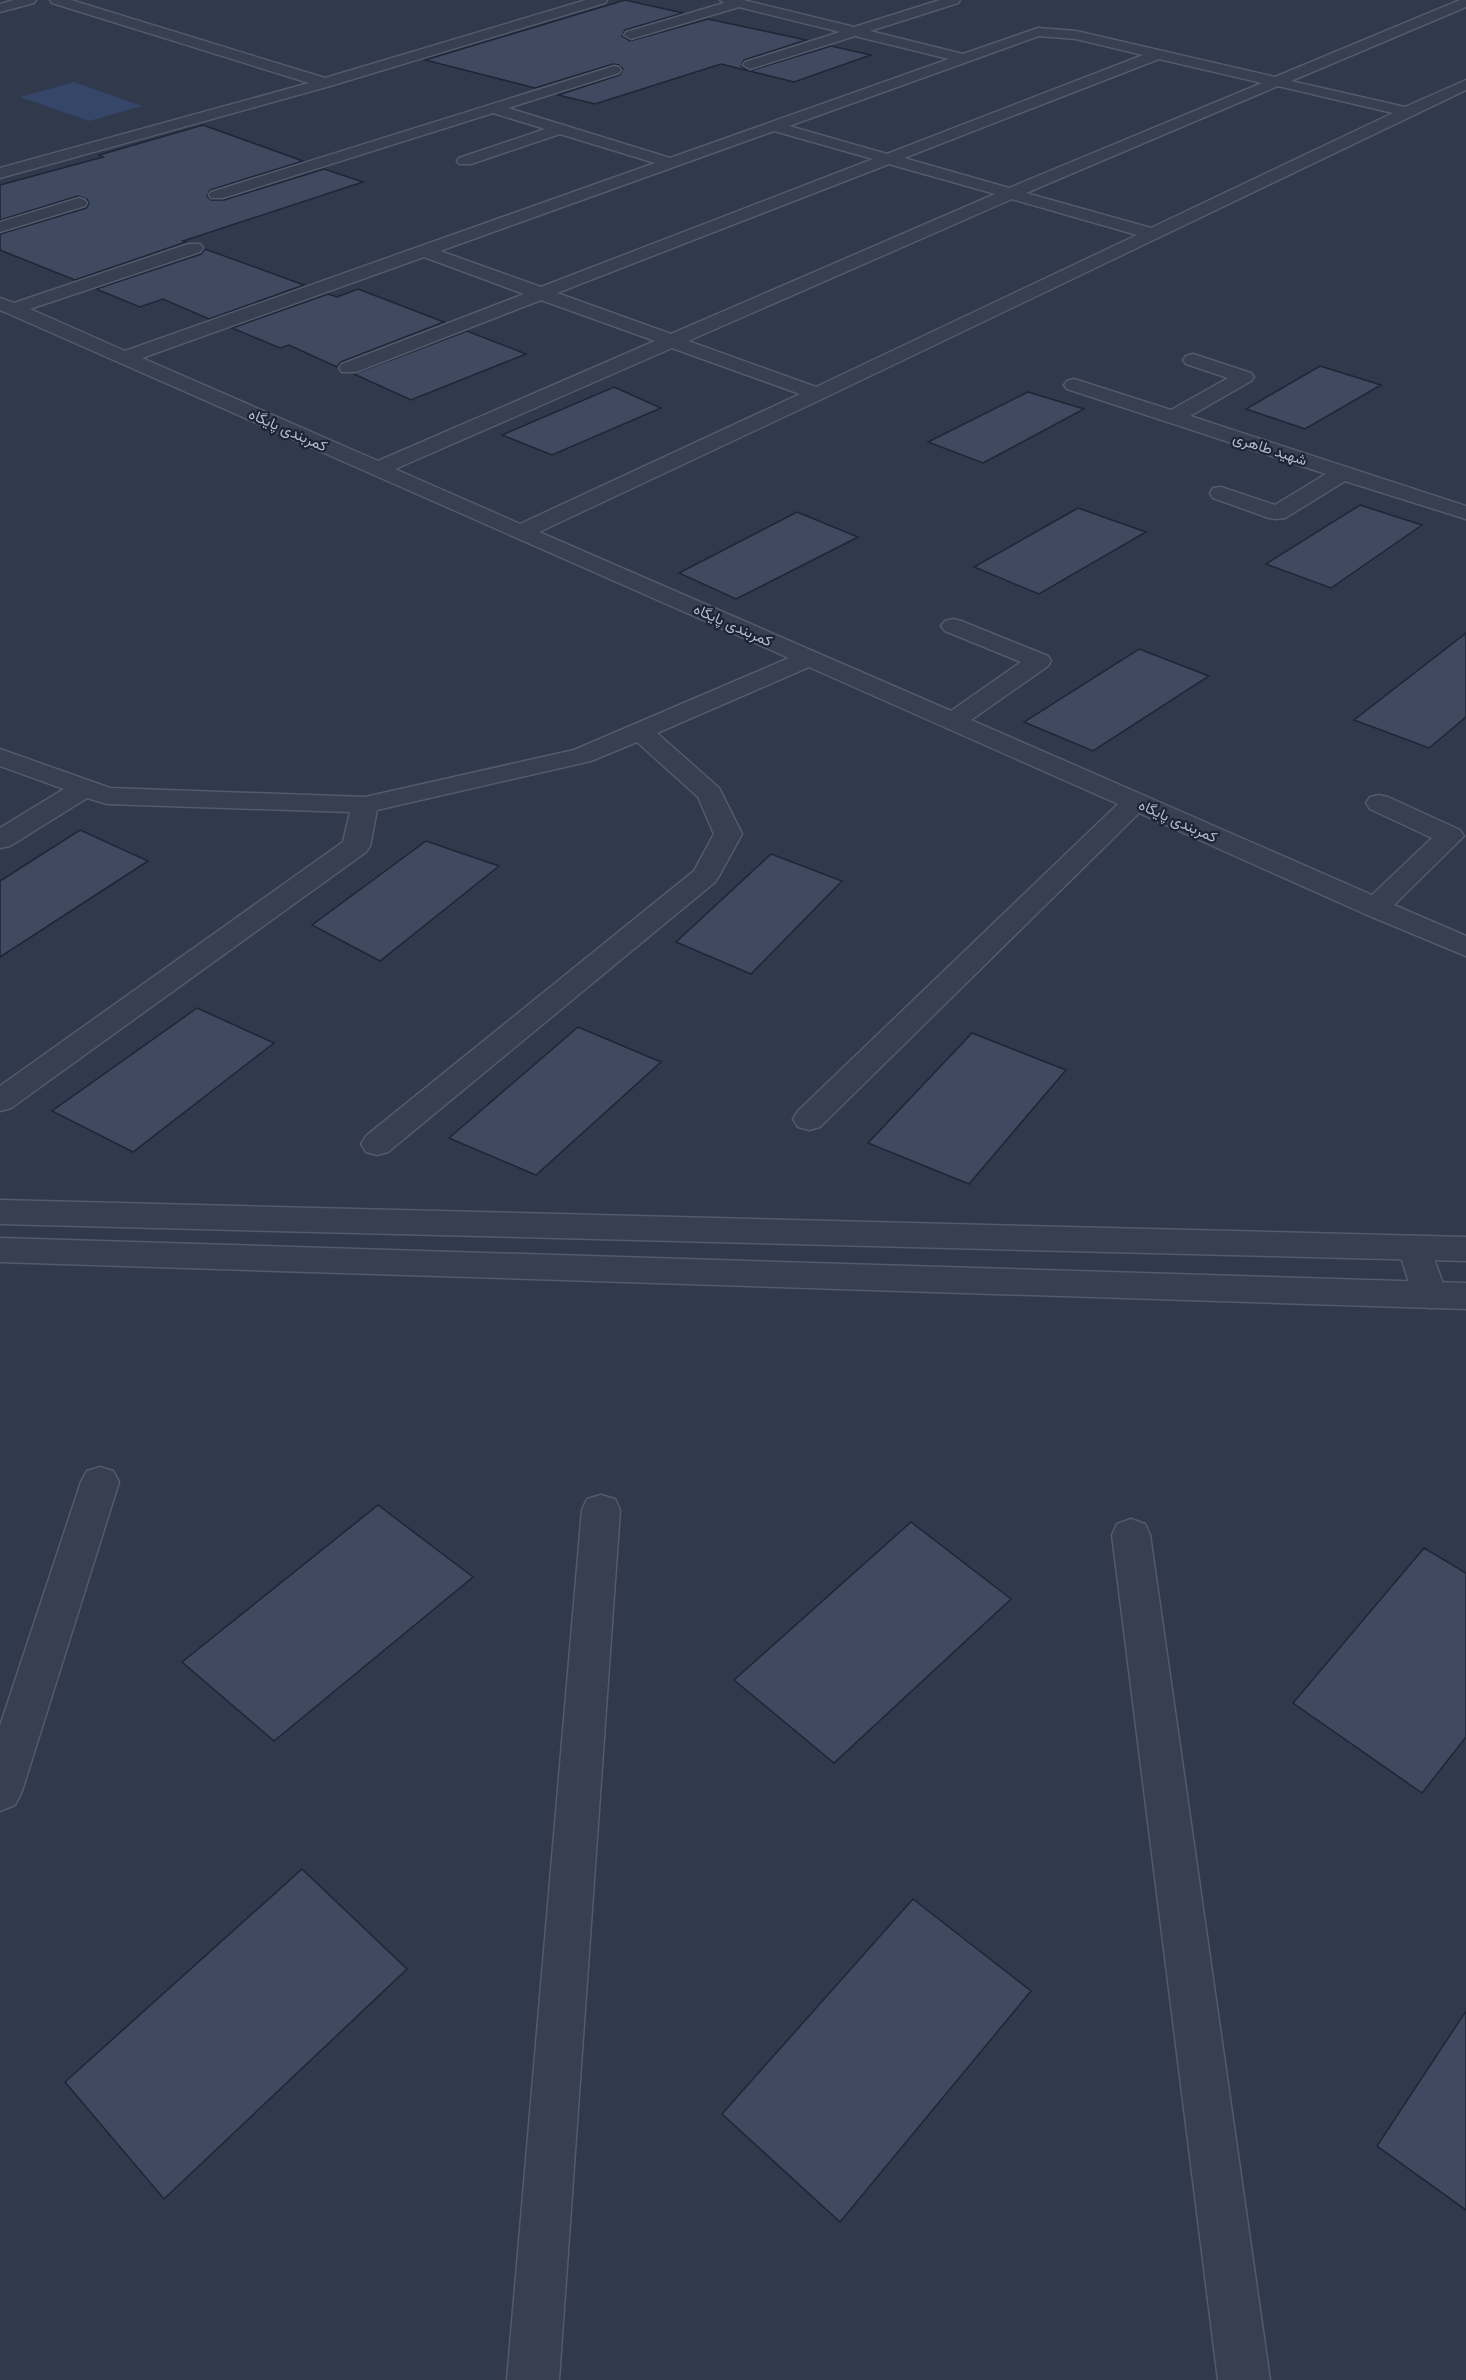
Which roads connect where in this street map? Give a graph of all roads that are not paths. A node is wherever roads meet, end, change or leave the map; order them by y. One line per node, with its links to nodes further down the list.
1 (29, 0): 7 (street)
2 (57, 0): 15 (street)
3 (600, 0): 15 (street)
4 (953, 0): 8 (street)
5 (733, 1): 8 (street); 9 (street)
6 (1466, 2): 14 (street)
7 (0, 9)
8 (855, 31): 11 (street); 12 (street)
9 (631, 35)
10 (1158, 54): 11 (street); 14 (street); 21 (street)
11 (963, 58): 19 (street)
12 (750, 65)
13 (614, 70): 17 (street)
14 (1276, 81): 18 (street); 25 (street)
15 (325, 83): 24 (street)
16 (1466, 84): 18 (street)
17 (495, 109): 20 (street); 26 (street)
18 (1406, 112): 29 (street)
19 (773, 126): 21 (street); 23 (street)
20 (560, 129): 22 (street); 23 (street)
21 (888, 159): 25 (street); 32 (street)
22 (465, 161)
23 (670, 163): 31 (street)
24 (0, 173)
25 (1010, 193): 29 (street); 34 (street)
26 (217, 195)
27 (79, 203): 28 (street)
28 (0, 227)
29 (1150, 233): 39 (street)
30 (194, 248): 33 (street)
31 (424, 251): 32 (street); 35 (street)
32 (544, 294): 34 (street); 37 (street)
33 (6, 306): 35 (street, کمربندی پایگاه)
34 (673, 340): 39 (street); 41 (street)
35 (124, 358): 41 (street, کمربندی پایگاه)
36 (1194, 360): 40 (street)
37 (349, 368)
38 (1074, 385): 40 (street, شهید طاهری)
39 (817, 394): 45 (street)
40 (1174, 417): 42 (street, شهید طاهری)
41 (378, 470): 45 (street, کمربندی پایگاه)
42 (1343, 473): 43 (street); 44 (street, شهید طاهری)
43 (1221, 493)
44 (1466, 513)
45 (520, 532): 47 (street, کمربندی پایگاه)
46 (953, 626): 48 (street)
47 (808, 658): 48 (street, کمربندی پایگاه); 49 (street)
48 (952, 722): 52 (street, کمربندی پایگاه)
49 (640, 731): 54 (street); 60 (street)
50 (0, 757): 51 (street)
51 (84, 788): 54 (street); 55 (street)
52 (1135, 802): 56 (street, کمربندی پایگاه); 59 (street)
53 (1379, 803): 56 (street)
54 (365, 805): 58 (street)
55 (0, 840)
56 (1374, 908): 57 (street, کمربندی پایگاه)
57 (1466, 947)
58 (0, 1101)
59 (809, 1119)
60 (377, 1144)
61 (0, 1212): 62 (street)
62 (1416, 1248): 63 (street); 65 (street)
63 (1466, 1249)
64 (0, 1250): 65 (street)
65 (1430, 1295): 66 (street)
66 (1466, 1296)
67 (100, 1482): 70 (street)
68 (601, 1510): 71 (street)
69 (1131, 1535): 72 (street)
70 (0, 1791)
71 (533, 2380)
72 (1244, 2380)

